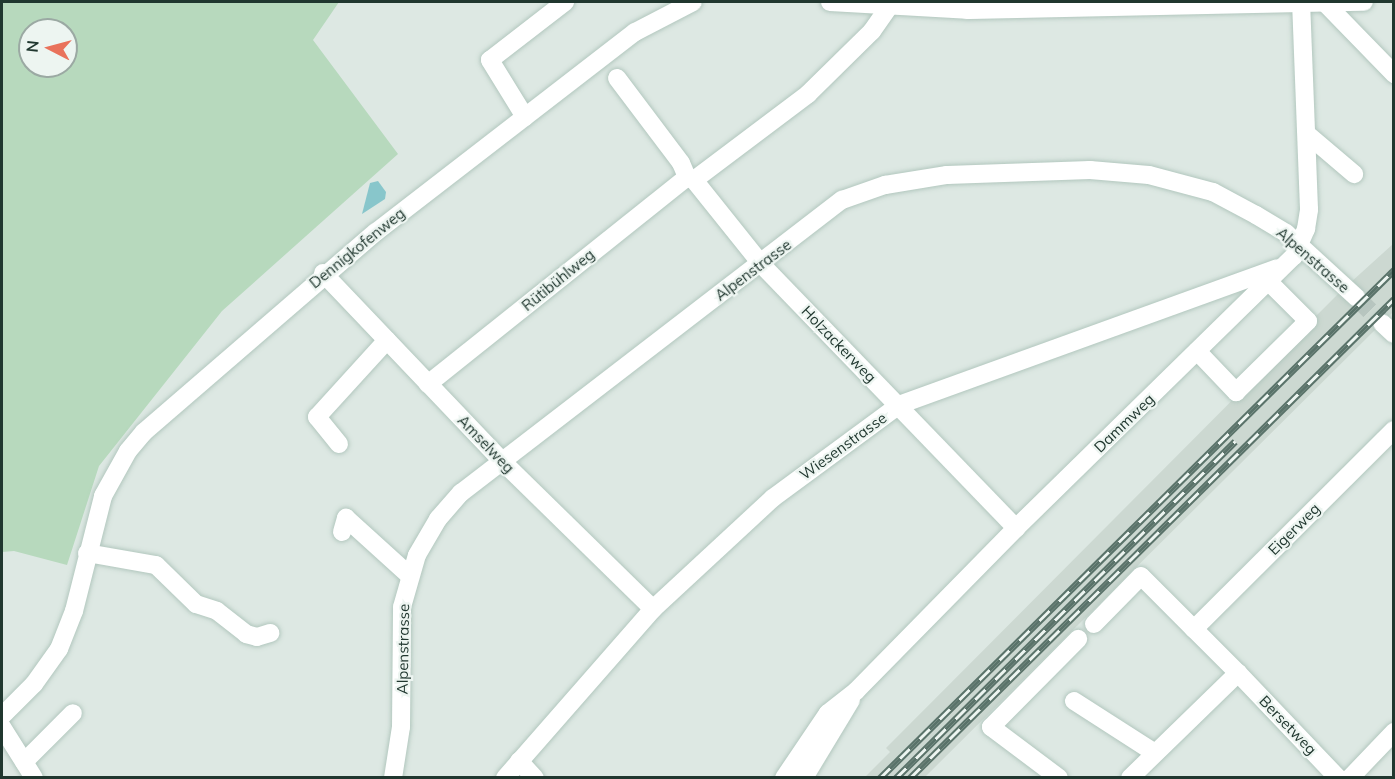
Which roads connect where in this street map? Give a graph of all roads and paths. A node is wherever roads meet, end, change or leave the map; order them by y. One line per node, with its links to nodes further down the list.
1 (565, 2): 10 (street)
2 (693, 2): 10 (street, Dennigkofenweg)
3 (830, 2): 7 (street)
4 (1364, 2): 5 (street)
5 (1326, 4): 6 (street); 8 (street)
6 (1301, 5): 7 (street); 11 (street, Dammweg)
7 (889, 7): 13 (street)
8 (1394, 74)
9 (617, 78): 13 (street, Holzackerweg)
10 (525, 117): 17 (street, Dennigkofenweg)
11 (1307, 134): 12 (street); 14 (street, Dammweg)
12 (1354, 174)
13 (690, 178): 15 (street, Holzackerweg); 22 (street, Rütibühlweg)
14 (1300, 245): 15 (street, Alpenstrasse); 16 (street, Dammweg); 19 (street, Alpenstrasse)
15 (762, 264): 23 (street, Holzackerweg); 26 (street, Alpenstrasse)
16 (1281, 266): 18 (street, Dammweg); 23 (street, Wiesenstrasse)
17 (323, 273): 20 (street, Amselweg); 29 (street, Dennigkofenweg)
18 (1269, 282): 21 (street, Dammweg); 21 (street)
19 (1357, 298)
20 (387, 340): 22 (street, Amselweg); 25 (street)
21 (1197, 351): 27 (street, Dammweg)
22 (428, 384): 26 (street, Amselweg)
23 (899, 405): 27 (street, Holzackerweg); 31 (street, Wiesenstrasse)
24 (1394, 430): 33 (street, Eigerweg)
25 (339, 444)
26 (503, 462): 30 (street, Alpenstrasse); 31 (street, Amselweg)
27 (1016, 528): 37 (street, Dammweg)
28 (342, 532): 30 (street)
29 (87, 553): 34 (street); 40 (street, Dennigkofenweg)
30 (410, 576): 46 (street, Alpenstrasse)
31 (653, 609): 44 (street, Wiesenstrasse)
32 (1094, 624): 33 (street)
33 (1194, 628): 36 (street)
34 (270, 633)
35 (1078, 639): 51 (street)
36 (1238, 673): 43 (street); 53 (street, Bersetweg)
37 (856, 691): 49 (street, Dammweg); 50 (street)
38 (1074, 701): 43 (street)
39 (73, 713): 45 (street)
40 (2, 716)
41 (2, 727): 45 (street)
42 (1394, 732): 54 (street)
43 (1155, 753): 52 (street)
44 (519, 761): 47 (street, Wiesenstrasse); 48 (street)
45 (29, 770)
46 (393, 777)
47 (505, 777)
48 (535, 777)
49 (784, 777)
50 (804, 777)
51 (1059, 777)
52 (1130, 777)
53 (1338, 777)
54 (1350, 777)

